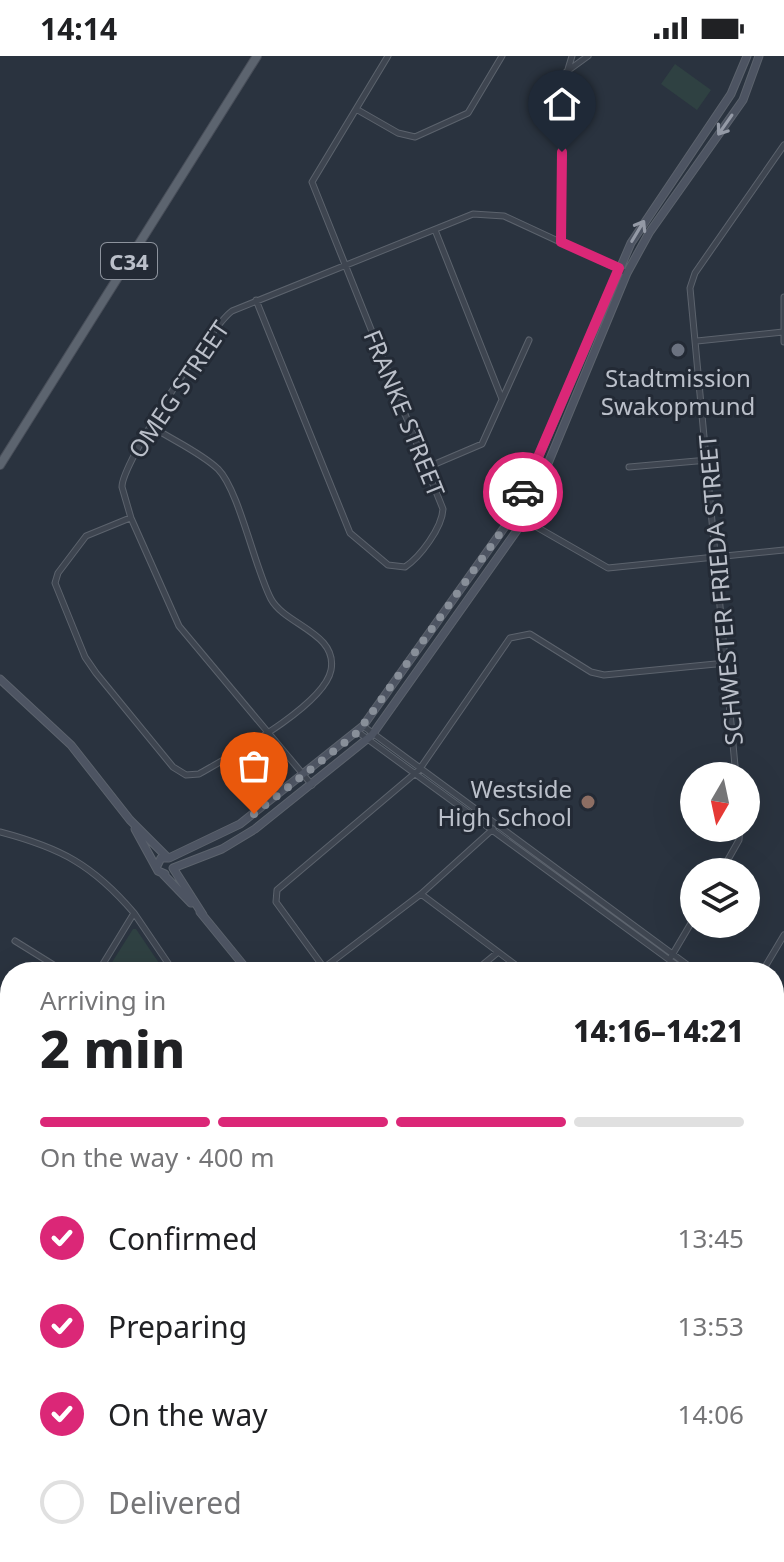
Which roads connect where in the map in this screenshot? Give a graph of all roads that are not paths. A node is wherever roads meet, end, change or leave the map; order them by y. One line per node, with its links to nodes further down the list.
1 (257, 56): 27 (main road, C34)
2 (388, 56): 9 (street, FRANKE STREET)
3 (502, 56): 9 (street)
4 (572, 56): 8 (street)
5 (588, 56): 8 (street)
6 (747, 56): 11 (street)
7 (759, 56): 12 (street, one-way to 12)
8 (565, 72): 14 (street)
9 (356, 109): 15 (street, FRANKE STREET)
10 (784, 145): 22 (street, SCHWESTER FRIEDA STREET)
11 (662, 195): 12 (street); 16 (street, one-way to 11)
12 (671, 202): 17 (street)
13 (435, 230): 14 (street, OMEG STREET); 15 (street, OMEG STREET); 24 (street)
14 (561, 242): 16 (street, OMEG STREET)
15 (346, 266): 19 (street, OMEG STREET); 28 (street, FRANKE STREET)
16 (619, 268): 17 (street, OMEG STREET); 30 (street)
17 (627, 273): 32 (street)
18 (784, 297): 20 (street)
19 (256, 300): 25 (street, OMEG STREET); 28 (street, FRANKE STREET)
20 (783, 332): 22 (street); 23 (street)
21 (529, 340): 24 (street)
22 (697, 341): 26 (street, SCHWESTER FRIEDA STREET)
23 (784, 342)
24 (502, 399): 28 (street)
25 (151, 426): 31 (street, OMEG STREET); 38 (street)
26 (708, 460): 29 (street); 34 (street, SCHWESTER FRIEDA STREET)
27 (0, 465)
28 (428, 467)
29 (629, 467)
30 (514, 514): 32 (street); 37 (street)
31 (131, 518): 38 (street, OMEG STREET); 38 (street)
32 (525, 519): 34 (street); 39 (street)
33 (784, 550): 34 (street)
34 (718, 556): 35 (street, SCHWESTER FRIEDA STREET)
35 (726, 663): 40 (street, SCHWESTER FRIEDA STREET); 41 (street)
36 (0, 679): 44 (street)
37 (360, 729): 39 (street); 42 (street)
38 (269, 733): 42 (street, OMEG STREET)
39 (369, 737): 41 (street); 43 (street)
40 (735, 762)
41 (416, 773): 45 (street); 63 (street)
42 (303, 775): 43 (street, OMEG STREET); 47 (street)
43 (312, 785): 49 (street)
44 (130, 820): 47 (street); 48 (street)
45 (495, 828): 51 (street); 58 (street)
46 (0, 832): 52 (street)
47 (168, 858): 48 (street); 49 (street)
48 (157, 866): 50 (street)
49 (173, 868): 50 (street); 53 (street)
50 (163, 874): 53 (street)
51 (421, 894): 57 (street); 64 (street)
52 (134, 913): 60 (street); 61 (street)
53 (203, 915): 62 (street)
54 (784, 935): 69 (street)
55 (682, 938): 58 (street)
56 (15, 941): 59 (street)
57 (497, 953): 65 (street); 66 (street)
58 (670, 959): 67 (street); 68 (street)
59 (49, 962)
60 (104, 962)
61 (167, 962)
62 (241, 962)
63 (320, 962)
64 (336, 962)
65 (486, 962)
66 (510, 962)
67 (674, 962)
68 (676, 962)
69 (768, 962)

